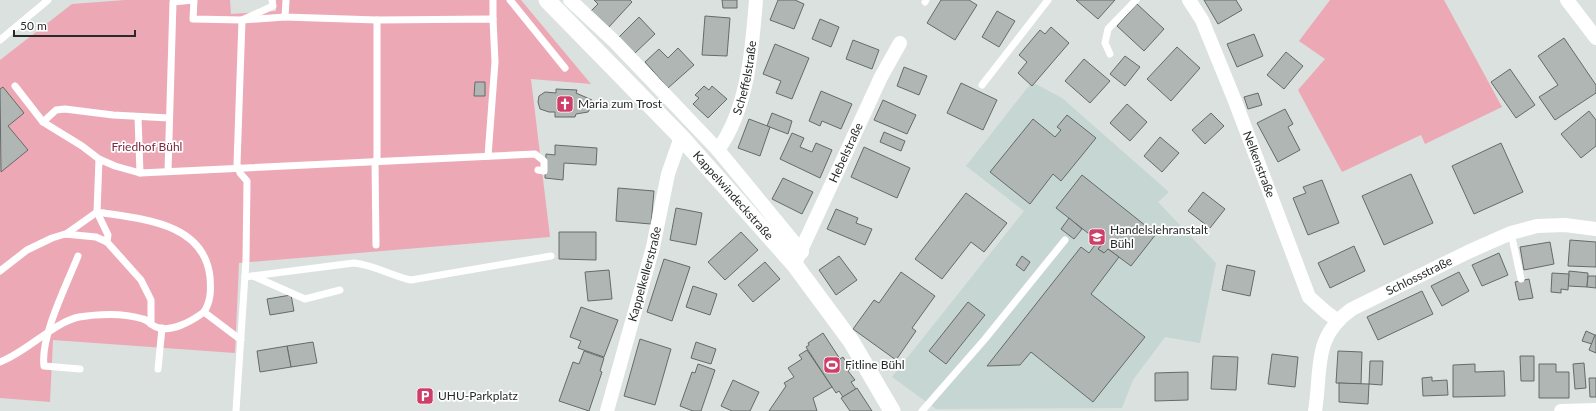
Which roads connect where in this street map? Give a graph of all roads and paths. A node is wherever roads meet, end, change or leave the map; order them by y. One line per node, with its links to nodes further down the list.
1 (48, 0): 19 (lane)
2 (194, 0): 16 (lane); 26 (lane)
3 (272, 0): 16 (lane)
4 (286, 0): 14 (lane)
5 (493, 0): 15 (lane)
6 (510, 0): 22 (lane)
7 (548, 0): 28 (street, Kappelwindeckstraße)
8 (570, 0): 29 (street, Kappelwindeckstraße)
9 (756, 0): 29 (street, Scheffelstraße)
10 (1048, 0): 23 (lane)
11 (1136, 0): 21 (lane)
12 (1189, 0): 53 (street, Nelkenstraße)
13 (1567, 0): 18 (street)
14 (285, 17): 16 (lane); 17 (lane)
15 (493, 19): 17 (lane); 30 (lane)
16 (242, 20): 33 (lane)
17 (377, 20): 32 (lane)
18 (1596, 38)
19 (0, 40)
20 (900, 43): 46 (street, Hebelstraße)
21 (1110, 54)
22 (565, 68)
23 (982, 85)
24 (15, 86): 27 (lane)
25 (138, 117): 26 (lane); 27 (lane); 36 (lane)
26 (169, 118): 35 (lane)
27 (43, 122): 31 (lane)
28 (681, 137): 46 (street, Kappelwindeckstraße); 63 (street, Kappelkellerstraße)
29 (718, 150): 46 (street, Kappelwindeckstraße)
30 (488, 156): 32 (lane); 34 (lane)
31 (99, 159): 36 (lane); 37 (lane)
32 (376, 161): 33 (lane); 43 (lane)
33 (238, 168): 35 (lane); 49 (lane)
34 (538, 170)
35 (168, 171): 36 (lane)
36 (140, 173)
37 (97, 212): 40 (lane); 42 (lane); 52 (lane)
38 (1596, 229): 39 (street, Schlossstraße)
39 (1510, 233): 50 (lane); 53 (street, Schlossstraße)
40 (66, 234): 42 (lane); 47 (lane)
41 (1065, 240): 65 (lane)
42 (107, 242): 54 (lane)
43 (376, 245)
44 (78, 256): 56 (lane)
45 (551, 256): 48 (lane)
46 (798, 258): 64 (street, Kappelwindeckstraße)
47 (0, 271)
48 (253, 276): 49 (lane); 51 (lane)
49 (245, 277): 57 (lane)
50 (1521, 279)
51 (340, 290)
52 (204, 312): 55 (lane); 57 (lane)
53 (1337, 320): 66 (street)
54 (151, 324): 55 (lane); 56 (lane)
55 (162, 328): 60 (lane)
56 (48, 333): 58 (lane); 59 (lane)
57 (240, 340): 62 (lane)
58 (0, 362)
59 (80, 369)
60 (158, 369)
61 (1596, 410): 67 (street)
62 (236, 411)
63 (607, 411)
64 (892, 411)
65 (922, 411)
66 (1315, 411)
67 (1561, 411)

